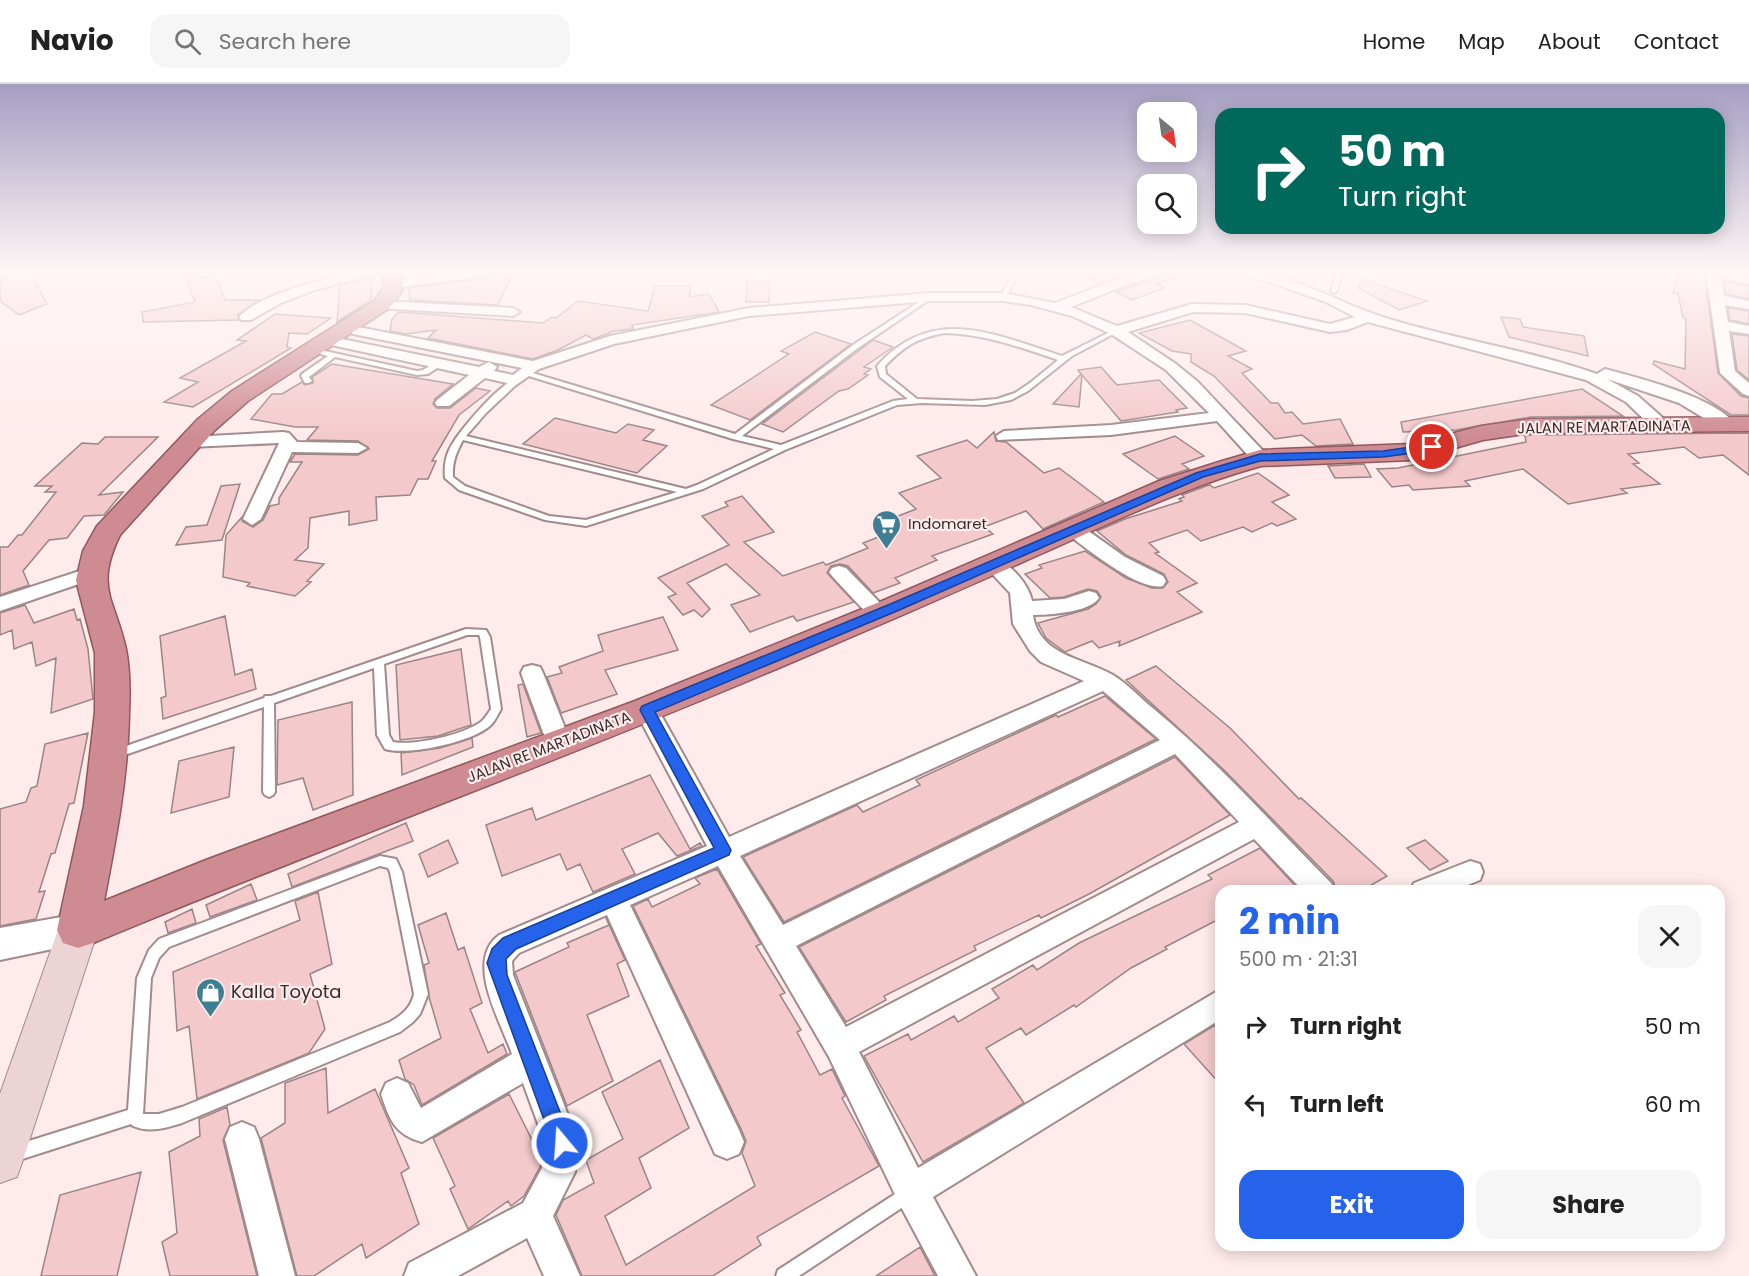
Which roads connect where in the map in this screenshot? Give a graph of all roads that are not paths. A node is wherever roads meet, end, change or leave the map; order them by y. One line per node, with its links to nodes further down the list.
1 (345, 327): 15 (highway)
2 (673, 327): 20 (street)
3 (884, 327): 30 (lane)
4 (1107, 327): 13 (street)
5 (1130, 327): 13 (street)
6 (1324, 327): 7 (street)
7 (1343, 327)
8 (1401, 327): 14 (street)
9 (1407, 327): 14 (street)
10 (1722, 327): 22 (street)
11 (1731, 327): 12 (street)
12 (1749, 330)
13 (1116, 331): 17 (lane); 25 (street)
14 (1443, 338): 18 (street)
15 (329, 344): 16 (street); 19 (street); 21 (lane); 31 (highway)
16 (500, 359): 19 (street); 20 (street)
17 (1063, 359): 23 (lane); 23 (lane)
18 (1579, 370): 26 (street); 27 (street)
19 (482, 372): 20 (street); 24 (street)
20 (524, 373): 29 (lane); 30 (lane)
21 (308, 381)
22 (1749, 391)
23 (914, 400): 34 (lane)
24 (443, 403)
25 (1221, 416): 28 (street); 35 (street)
26 (1658, 423): 27 (highway, JALAN RE MARTADINATA); 35 (highway, JALAN RE MARTADINATA)
27 (1738, 425)
28 (1004, 436)
29 (460, 437): 36 (lane); 36 (lane)
30 (736, 437): 34 (lane)
31 (190, 442): 32 (street); 41 (highway)
32 (285, 447): 33 (street); 37 (street)
33 (358, 448)
34 (782, 448): 36 (lane)
35 (1260, 458): 38 (highway, JALAN RE MARTADINATA)
36 (686, 492)
37 (252, 519)
38 (1073, 529): 39 (highway, JALAN RE MARTADINATA); 42 (street)
39 (993, 564): 45 (street); 46 (highway, JALAN RE MARTADINATA)
40 (839, 572): 46 (street)
41 (92, 573): 44 (street); 54 (highway)
42 (1156, 581)
43 (1089, 598): 45 (street)
44 (0, 604)
45 (1021, 608): 49 (street)
46 (879, 614): 51 (highway, JALAN RE MARTADINATA)
47 (379, 662): 47 (lane); 50 (lane)
48 (532, 673): 53 (street)
49 (1105, 681): 52 (street); 57 (street)
50 (269, 699): 54 (lane); 55 (lane)
51 (647, 710): 53 (highway, JALAN RE MARTADINATA); 57 (street)
52 (1178, 742): 56 (street); 63 (street)
53 (559, 743): 62 (highway, JALAN RE MARTADINATA)
54 (110, 757): 62 (highway)
55 (269, 792)
56 (1257, 825): 59 (street); 66 (street)
57 (723, 850): 61 (street); 63 (street)
58 (1470, 872): 60 (street)
59 (1315, 885)
60 (1439, 885)
61 (614, 900): 67 (street); 71 (street)
62 (78, 930): 64 (street); 72 (main road)
63 (779, 941): 66 (street)
64 (0, 944)
65 (1215, 1007): 73 (street)
66 (840, 1046): 73 (street)
67 (531, 1060): 68 (street); 74 (street)
68 (397, 1094)
69 (135, 1115): 69 (lane); 72 (lane)
70 (242, 1139): 75 (street)
71 (727, 1142)
72 (1, 1159)
73 (911, 1191): 78 (lane); 79 (street)
74 (535, 1215): 76 (street); 77 (street)
75 (277, 1276)
76 (422, 1276)
77 (562, 1276)
78 (784, 1276)
79 (958, 1276)

